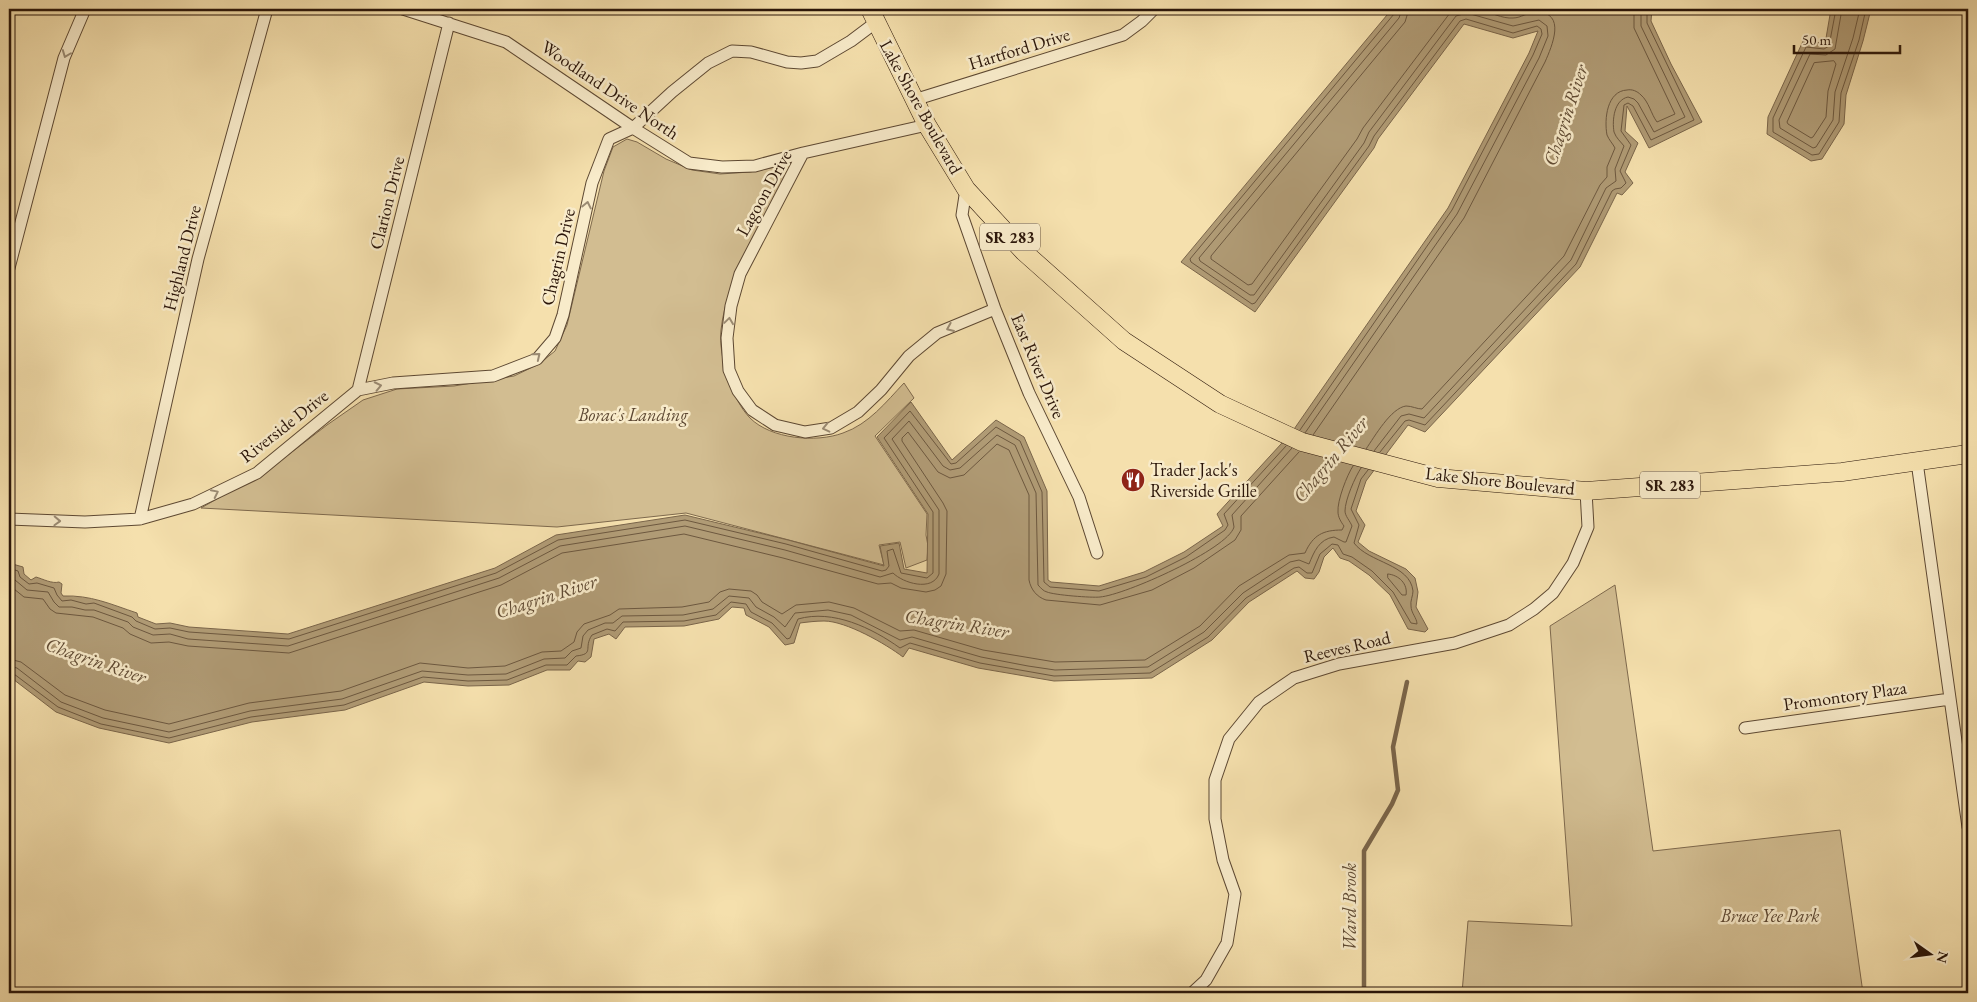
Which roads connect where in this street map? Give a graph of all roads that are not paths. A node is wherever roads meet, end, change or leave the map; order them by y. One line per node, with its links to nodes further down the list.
1 (85, 9): 12 (street, one-way to 12)
2 (267, 9): 20 (street, Highland Drive)
3 (403, 9): 6 (street, Woodland Drive North)
4 (1154, 9): 7 (street, Hartford Drive)
5 (873, 16): 7 (main road, Lake Shore Boulevard / SR 283); 9 (street)
6 (449, 23): 9 (street, Woodland Drive North); 15 (street, Clarion Drive)
7 (914, 100): 8 (main road, Lake Shore Boulevard / SR 283)
8 (927, 125): 10 (street, Lagoon Drive); 11 (main road, Lake Shore Boulevard / SR 283)
9 (633, 128): 10 (street, Woodland Drive North); 14 (street, Chagrin Drive, one-way to 9)
10 (804, 153): 13 (street, Lagoon Drive, one-way to 10)
11 (966, 189): 13 (street, East River Drive); 18 (main road, Lake Shore Boulevard / SR 283)
12 (9, 268)
13 (995, 309): 21 (street, East River Drive)
14 (493, 376): 15 (street, Riverside Drive, one-way to 14)
15 (358, 390): 20 (street, Riverside Drive, one-way to 15)
16 (1968, 454): 17 (main road, Lake Shore Boulevard / SR 283)
17 (1917, 462): 18 (main road, Lake Shore Boulevard / SR 283); 22 (street)
18 (1586, 491): 25 (street, Reeves Road)
19 (9, 519): 20 (street, Riverside Drive, one-way to 20)
20 (140, 519)
21 (1097, 553)
22 (1950, 699): 23 (street, Promontory Plaza); 24 (street)
23 (1745, 728)
24 (1968, 827)
25 (1192, 993)

